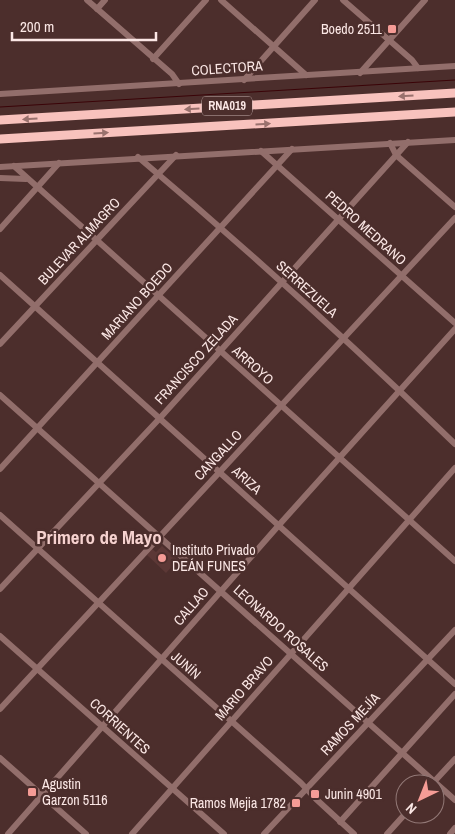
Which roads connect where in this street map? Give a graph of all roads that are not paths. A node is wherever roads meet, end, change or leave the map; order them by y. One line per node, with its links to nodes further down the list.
1 (87, 0): 8 (street)
2 (105, 0): 8 (street)
3 (206, 0): 11 (street)
4 (221, 0): 10 (street)
5 (316, 0): 10 (street)
6 (343, 0): 9 (street)
7 (425, 0): 9 (street)
8 (97, 9): 11 (street)
9 (389, 40): 13 (street); 14 (street)
10 (274, 47): 15 (street); 16 (street)
11 (153, 58): 17 (street)
12 (455, 66): 13 (street, COLECTORA)
13 (418, 68): 14 (street, COLECTORA)
14 (360, 73): 15 (street, COLECTORA)
15 (306, 75): 16 (street, COLECTORA)
16 (244, 80): 17 (street, COLECTORA)
17 (179, 84): 19 (street, COLECTORA)
18 (455, 93): 21 (highway, RNA019, one-way to 21)
19 (0, 94)
20 (455, 112): 22 (highway, RNA019, one-way to 20)
21 (0, 120)
22 (0, 139)
23 (455, 140): 24 (street)
24 (408, 142): 25 (street); 29 (street, FRANCISCO ZELADA)
25 (390, 143): 26 (street); 29 (street)
26 (292, 149): 27 (street); 33 (street, MARIANO BOEDO)
27 (261, 151): 28 (street); 33 (street, PEDRO MEDRANO)
28 (176, 155): 30 (street); 35 (street, BULEVAR ALMAGRO)
29 (396, 155): 39 (street); 41 (street, FRANCISCO ZELADA)
30 (138, 157): 31 (street); 35 (street, SERREZUELA)
31 (59, 163): 32 (street); 38 (street)
32 (14, 166): 34 (street); 37 (street, ARROYO)
33 (277, 166): 41 (street, PEDRO MEDRANO); 42 (street, MARIANO BOEDO)
34 (0, 167)
35 (158, 174): 42 (street, SERREZUELA); 44 (street, BULEVAR ALMAGRO)
36 (0, 178): 37 (street)
37 (28, 179): 38 (street, ARROYO)
38 (37, 187): 43 (street); 44 (street, ARROYO)
39 (455, 207)
40 (455, 218): 46 (street, CANGALLO)
41 (338, 220): 46 (street, PEDRO MEDRANO); 47 (street, FRANCISCO ZELADA)
42 (220, 228): 47 (street, SERREZUELA); 48 (street, MARIANO BOEDO)
43 (0, 229)
44 (96, 240): 48 (street, ARROYO); 49 (street, BULEVAR ALMAGRO)
45 (0, 275): 49 (street, ARIZA)
46 (402, 276): 50 (street, PEDRO MEDRANO); 52 (street, CANGALLO)
47 (282, 283): 52 (street, SERREZUELA); 54 (street, FRANCISCO ZELADA)
48 (158, 296): 54 (street, ARROYO); 55 (street, MARIANO BOEDO)
49 (35, 306): 53 (street, BULEVAR ALMAGRO); 55 (street, ARIZA)
50 (455, 323)
51 (455, 329): 56 (street, CALLAO)
52 (344, 339): 56 (street, SERREZUELA); 58 (street, CANGALLO)
53 (0, 344)
54 (220, 352): 58 (street, ARROYO); 59 (street, FRANCISCO ZELADA)
55 (98, 362): 59 (street, ARIZA); 60 (street, MARIANO BOEDO)
56 (400, 391): 61 (street, SERREZUELA); 62 (street, CALLAO)
57 (0, 395): 60 (street, LEONARDO ROSALES)
58 (281, 406): 62 (street, ARROYO); 65 (street, CANGALLO)
59 (160, 418): 65 (street, ARIZA); 66 (street, FRANCISCO ZELADA)
60 (37, 428): 64 (street, MARIANO BOEDO); 66 (street, LEONARDO ROSALES)
61 (455, 444)
62 (340, 458): 68 (street, ARROYO); 69 (street, CALLAO)
63 (455, 468): 68 (street, MARIO BRAVO)
64 (0, 469)
65 (220, 472): 69 (street, ARIZA); 70 (street, CANGALLO)
66 (98, 483): 70 (street, LEONARDO ROSALES); 71 (street, FRANCISCO ZELADA)
67 (0, 515): 71 (street, JUNÍN)
68 (409, 520): 72 (street, ARROYO); 73 (street, MARIO BRAVO)
69 (279, 526): 73 (street, ARIZA); 75 (street, CALLAO)
70 (159, 537): 75 (street, LEONARDO ROSALES); 76 (street, CANGALLO)
71 (37, 548): 74 (street, FRANCISCO ZELADA); 76 (street, JUNÍN)
72 (455, 561)
73 (348, 588): 79 (street, MARIO BRAVO); 81 (street, ARIZA)
74 (0, 589)
75 (221, 591): 79 (street, LEONARDO ROSALES); 80 (street, CALLAO)
76 (98, 604): 80 (street, JUNÍN); 82 (street, CANGALLO)
77 (455, 630): 81 (street, RAMOS MEJÍA)
78 (0, 636): 82 (street, CORRIENTES)
79 (291, 654): 86 (street, MARIO BRAVO); 87 (street, LEONARDO ROSALES)
80 (160, 659): 86 (street, JUNÍN); 88 (street, CALLAO)
81 (428, 659): 83 (street, ARIZA); 87 (street, RAMOS MEJÍA)
82 (38, 669): 85 (street, CANGALLO); 88 (street, CORRIENTES)
83 (455, 684)
84 (455, 694): 89 (street)
85 (0, 709)
86 (232, 721): 94 (street, MARIO BRAVO); 95 (street, JUNÍN)
87 (368, 723): 89 (street, LEONARDO ROSALES); 95 (street, RAMOS MEJÍA)
88 (102, 726): 94 (street, CORRIENTES); 97 (street, CALLAO)
89 (402, 753): 92 (street, LEONARDO ROSALES); 99 (street)
90 (0, 758): 97 (street)
91 (455, 759): 93 (street)
92 (424, 774)
93 (441, 774)
94 (172, 789): 104 (street, MARIO BRAVO); 105 (street, CORRIENTES)
95 (306, 789): 99 (street, JUNÍN); 106 (street, RAMOS MEJÍA)
96 (445, 792): 98 (street, LEONARDO ROSALES)
97 (42, 795): 102 (street, CALLAO); 103 (street)
98 (455, 800)
99 (340, 822): 107 (street, JUNÍN)
100 (396, 824): 108 (street)
101 (455, 828): 109 (street)
102 (8, 834)
103 (86, 834)
104 (132, 834)
105 (224, 834)
106 (264, 834)
107 (354, 834)
108 (387, 834)
109 (450, 834)

